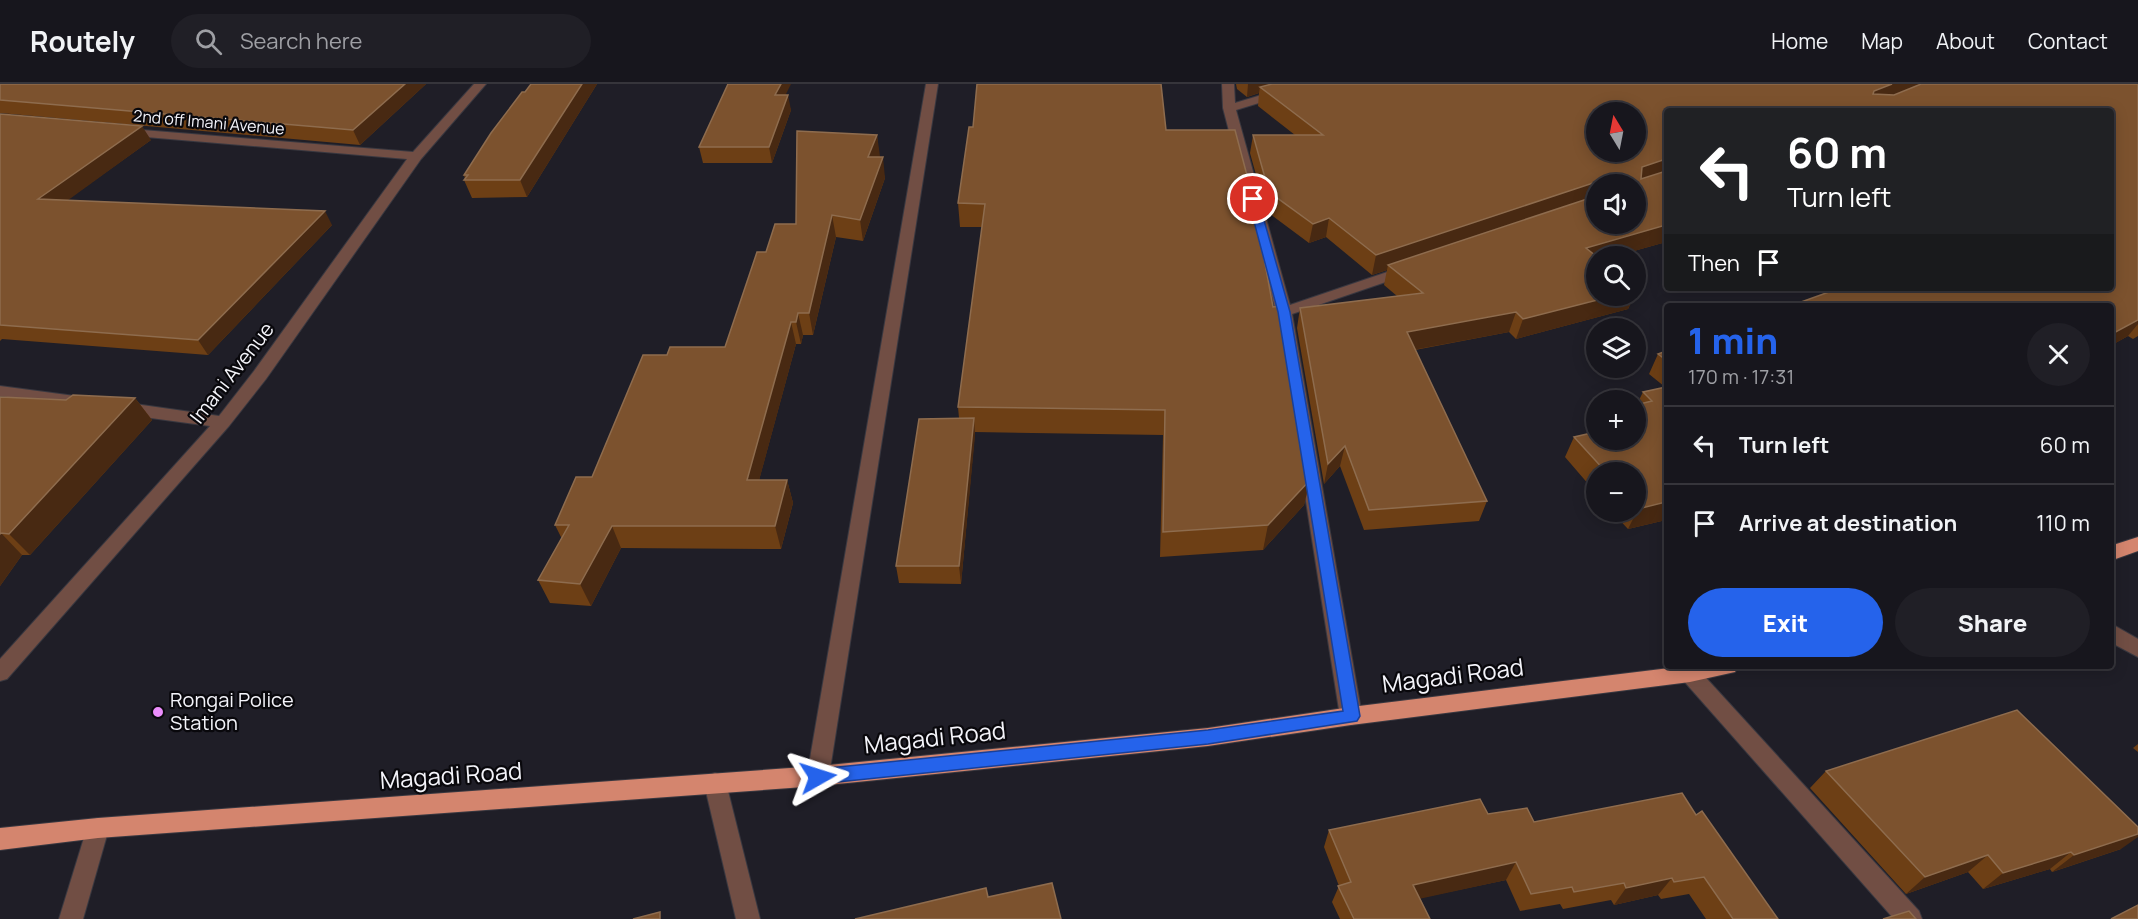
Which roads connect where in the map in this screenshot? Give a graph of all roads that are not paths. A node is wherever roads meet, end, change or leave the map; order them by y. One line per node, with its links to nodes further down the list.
1 (480, 84): 7 (street, Imani Avenue)
2 (932, 84): 20 (street)
3 (1228, 84): 5 (street)
4 (1311, 84): 5 (street)
5 (1229, 108): 9 (street)
6 (107, 130): 7 (street, 2nd off Imani Avenue)
7 (416, 156): 11 (street, Imani Avenue)
8 (1418, 266): 9 (street)
9 (1284, 312): 19 (street)
10 (0, 391): 11 (street)
11 (223, 422): 17 (street, Imani Avenue)
12 (2138, 544): 13 (highway)
13 (2114, 553)
14 (2114, 634): 15 (street)
15 (2138, 649)
16 (1715, 669): 18 (highway, Magadi Road)
17 (0, 673)
18 (1690, 675): 19 (highway, Magadi Road); 26 (street)
19 (1352, 716): 20 (highway, Magadi Road)
20 (818, 777): 21 (highway, Magadi Road)
21 (715, 783): 22 (highway, Magadi Road); 25 (street)
22 (99, 828): 23 (highway, Magadi Road); 24 (street)
23 (0, 839)
24 (71, 919)
25 (748, 919)
26 (1910, 919)

